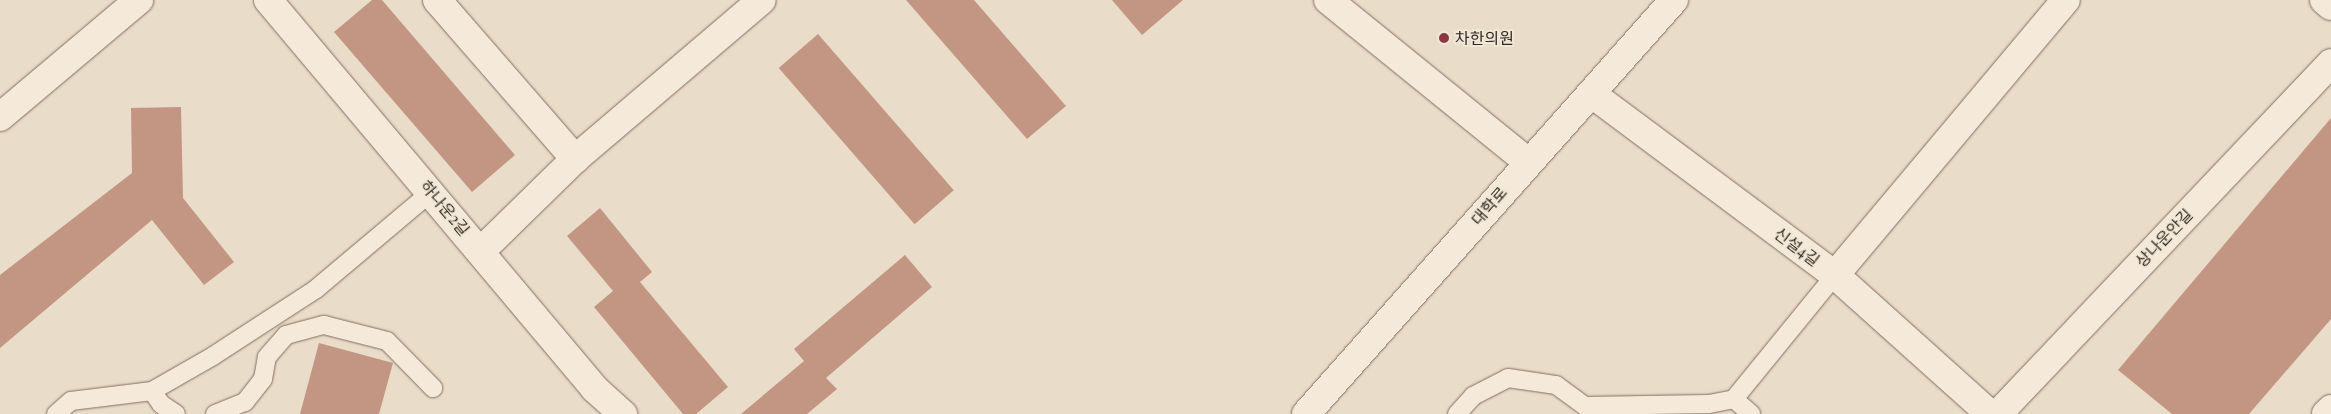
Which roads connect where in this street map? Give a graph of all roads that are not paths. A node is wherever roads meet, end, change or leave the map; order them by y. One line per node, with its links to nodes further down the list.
1 (139, 0): 12 (street)
2 (268, 0): 15 (street, 하나운2길)
3 (437, 0): 13 (street)
4 (762, 0): 13 (street)
5 (1328, 0): 14 (street)
6 (1674, 0): 11 (street, 대학로)
7 (2066, 0): 17 (street)
8 (2324, 0): 9 (street)
9 (2331, 6)
10 (2331, 63): 32 (street, 상나운안길)
11 (1592, 94): 14 (street, 대학로); 17 (street, 신설4길)
12 (0, 117)
13 (574, 159): 16 (street)
14 (1528, 162): 28 (street, 대학로)
15 (431, 192): 16 (street, 하나운2길); 18 (lane)
16 (481, 251): 27 (street, 하나운2길)
17 (1835, 275): 22 (lane); 31 (street, 신설4길)
18 (257, 326): 19 (lane); 21 (lane)
19 (267, 357): 20 (lane); 26 (lane)
20 (433, 388)
21 (152, 391): 24 (lane); 25 (lane)
22 (1734, 399): 29 (lane); 30 (lane)
23 (2331, 408): 33 (street)
24 (56, 414)
25 (176, 414)
26 (215, 414)
27 (623, 414)
28 (1306, 414)
29 (1456, 414)
30 (1751, 414)
31 (1990, 414)
32 (1998, 414)
33 (2326, 414)

